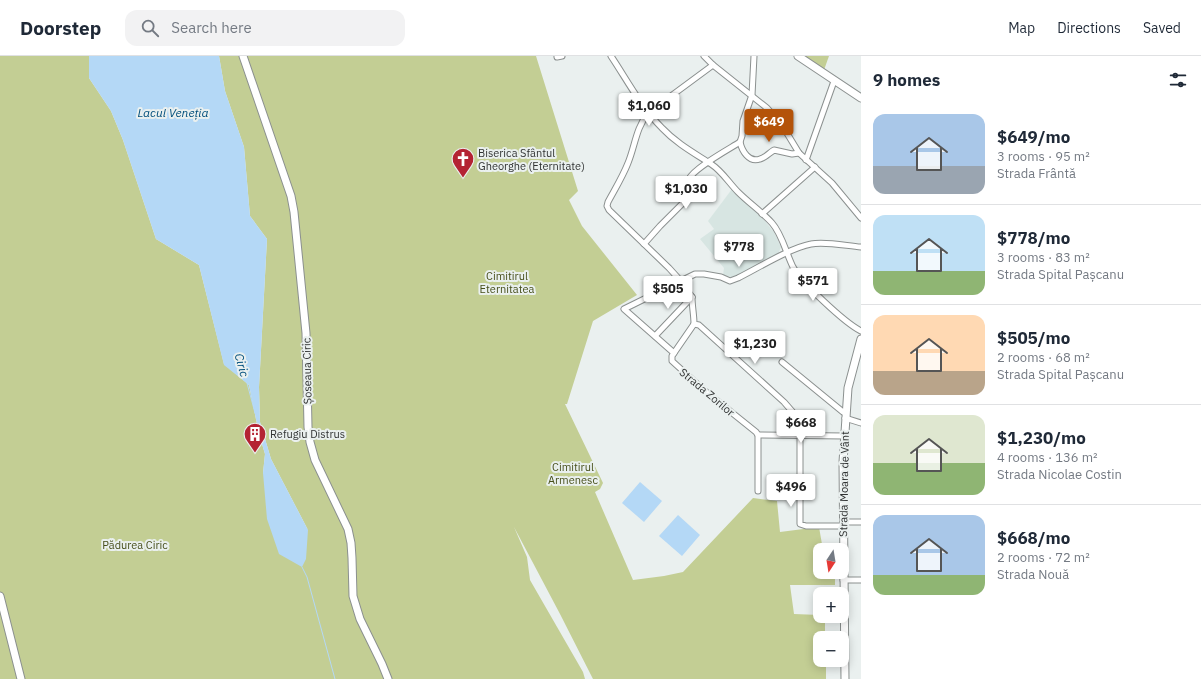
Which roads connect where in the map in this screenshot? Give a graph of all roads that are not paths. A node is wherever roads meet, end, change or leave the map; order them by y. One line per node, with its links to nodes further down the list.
1 (243, 56): 41 (street, Șoseaua Ciric)
2 (611, 56): 10 (street)
3 (704, 56): 6 (street)
4 (754, 56): 8 (street)
5 (798, 56): 7 (street)
6 (713, 65): 8 (street); 10 (street)
7 (835, 81): 9 (street); 13 (street)
8 (752, 96): 11 (street); 12 (street)
9 (861, 98)
10 (648, 114): 14 (street); 18 (street)
11 (740, 142): 12 (street); 14 (street)
12 (799, 153): 13 (street)
13 (806, 160): 15 (street)
14 (708, 162): 16 (street); 18 (street)
15 (815, 167): 16 (street); 17 (street)
16 (762, 214): 20 (street)
17 (861, 218)
18 (644, 244): 21 (street)
19 (861, 247): 20 (street)
20 (787, 253): 21 (street); 24 (street)
21 (681, 281): 22 (street); 25 (street, Strada Zorilor)
22 (692, 297): 23 (street); 25 (street)
23 (694, 324): 27 (street); 32 (street)
24 (861, 331)
25 (655, 336): 27 (street, Strada Zorilor)
26 (861, 341): 29 (street, Strada Moara de Vânt)
27 (674, 353): 31 (street, Strada Zorilor)
28 (782, 362): 29 (street)
29 (846, 416): 30 (street); 33 (street, Strada Moara de Vânt)
30 (861, 423)
31 (758, 436): 32 (street); 34 (street)
32 (800, 436): 33 (street); 36 (street)
33 (844, 436): 36 (street, Strada Moara de Vânt)
34 (758, 490)
35 (861, 522): 36 (street)
36 (843, 524): 37 (street, Strada Moara de Vânt)
37 (843, 580): 38 (street); 42 (street, Strada Moara de Vânt)
38 (861, 580)
39 (0, 596): 40 (street)
40 (21, 679)
41 (388, 679)
42 (844, 679)

